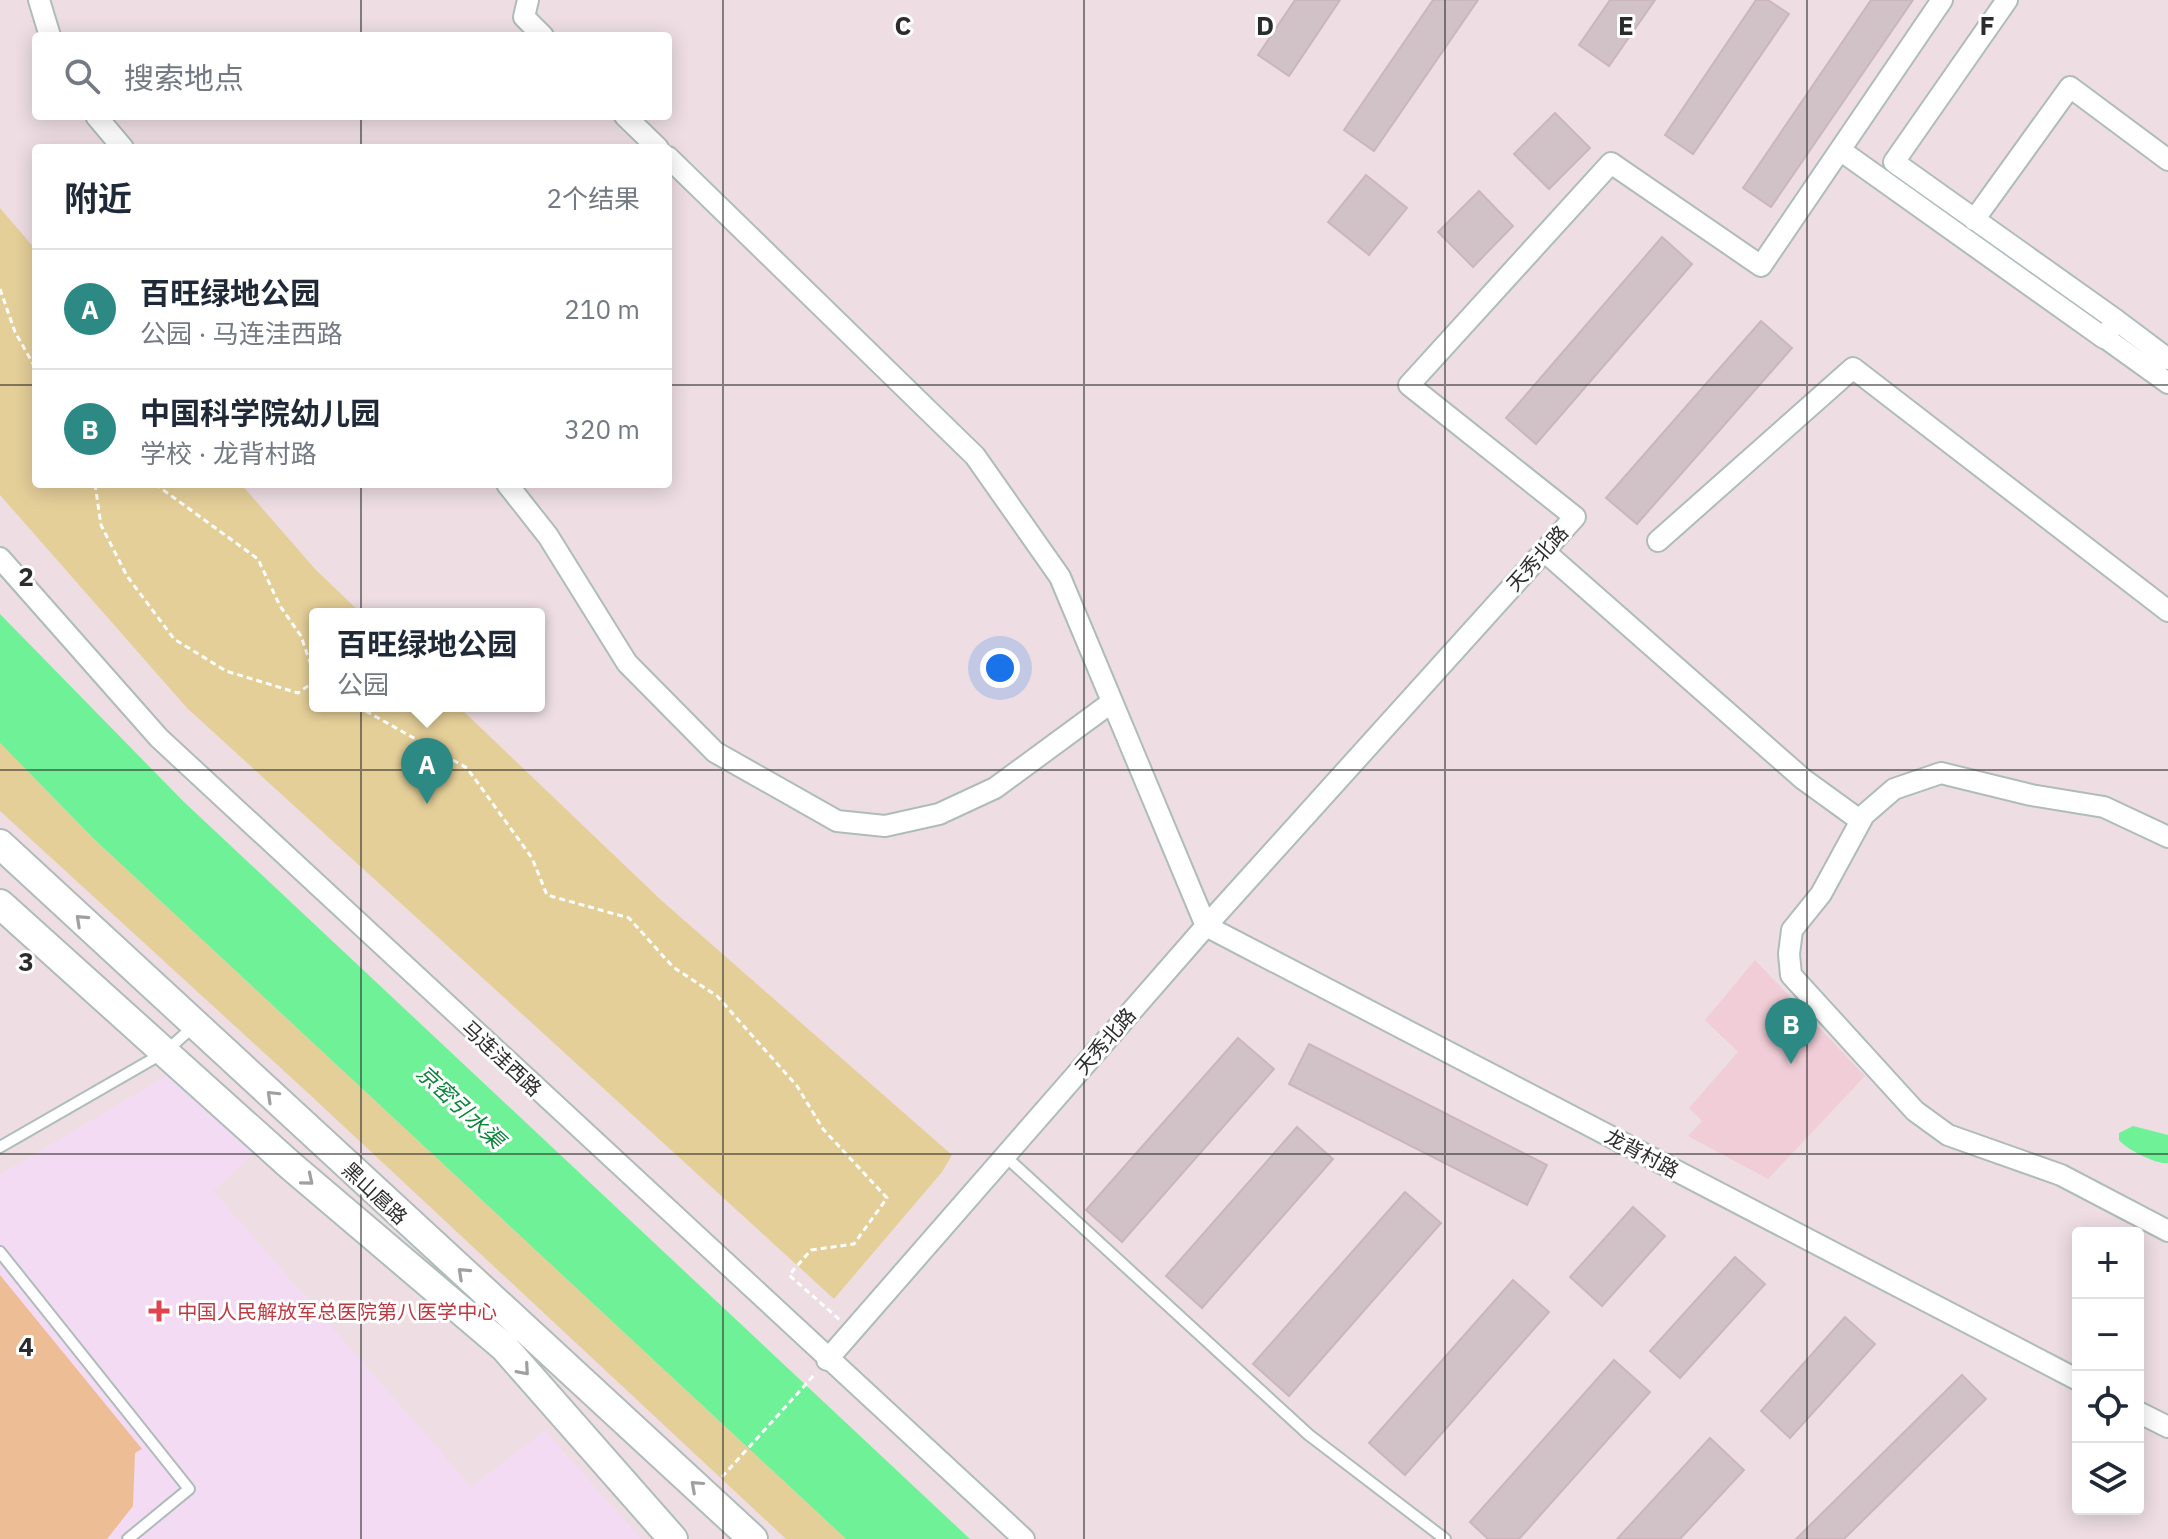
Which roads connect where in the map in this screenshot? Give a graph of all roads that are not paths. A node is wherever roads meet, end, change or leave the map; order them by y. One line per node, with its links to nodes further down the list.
1 (39, 0): 5 (street)
2 (528, 0): 6 (street)
3 (1942, 0): 11 (street, 天秀北路)
4 (2007, 0): 14 (street)
5 (49, 32)
6 (539, 32)
7 (99, 120): 9 (street)
8 (629, 120): 10 (street)
9 (120, 144)
10 (654, 144)
11 (1840, 150): 15 (street); 20 (street, 天秀北路)
12 (2168, 160): 14 (street)
13 (672, 161): 23 (street)
14 (1974, 220): 15 (street)
15 (2110, 328): 16 (street); 17 (street)
16 (2168, 359)
17 (2168, 383)
18 (510, 488): 23 (street)
19 (1658, 541): 22 (street)
20 (1544, 551): 24 (street); 28 (street, 天秀北路)
21 (0, 558): 37 (street, 马连洼西路)
22 (2168, 611)
23 (1112, 702): 28 (street)
24 (1861, 821): 25 (street); 35 (street)
25 (2168, 837)
26 (0, 844): 29 (main road, 黑山扈路, one-way to 26)
27 (0, 904): 30 (main road, 黑山扈路)
28 (1206, 926): 34 (street, 天秀北路); 38 (street, 龙背村路)
29 (128, 964): 30 (main road); 31 (main road, 黑山扈路)
30 (102, 997): 32 (main road, 黑山扈路)
31 (195, 1024): 32 (lane); 43 (main road, 黑山扈路, one-way to 31)
32 (165, 1052): 33 (lane); 42 (main road, 黑山扈路, one-way to 42)
33 (0, 1147)
34 (1005, 1156): 37 (street, 天秀北路); 45 (lane)
35 (2168, 1231)
36 (0, 1252): 41 (lane)
37 (827, 1360): 44 (street, 马连洼西路)
38 (2072, 1377)
39 (2144, 1415): 40 (street)
40 (2168, 1427)
41 (128, 1539)
42 (673, 1539)
43 (753, 1539)
44 (1024, 1539)
45 (1445, 1539)

